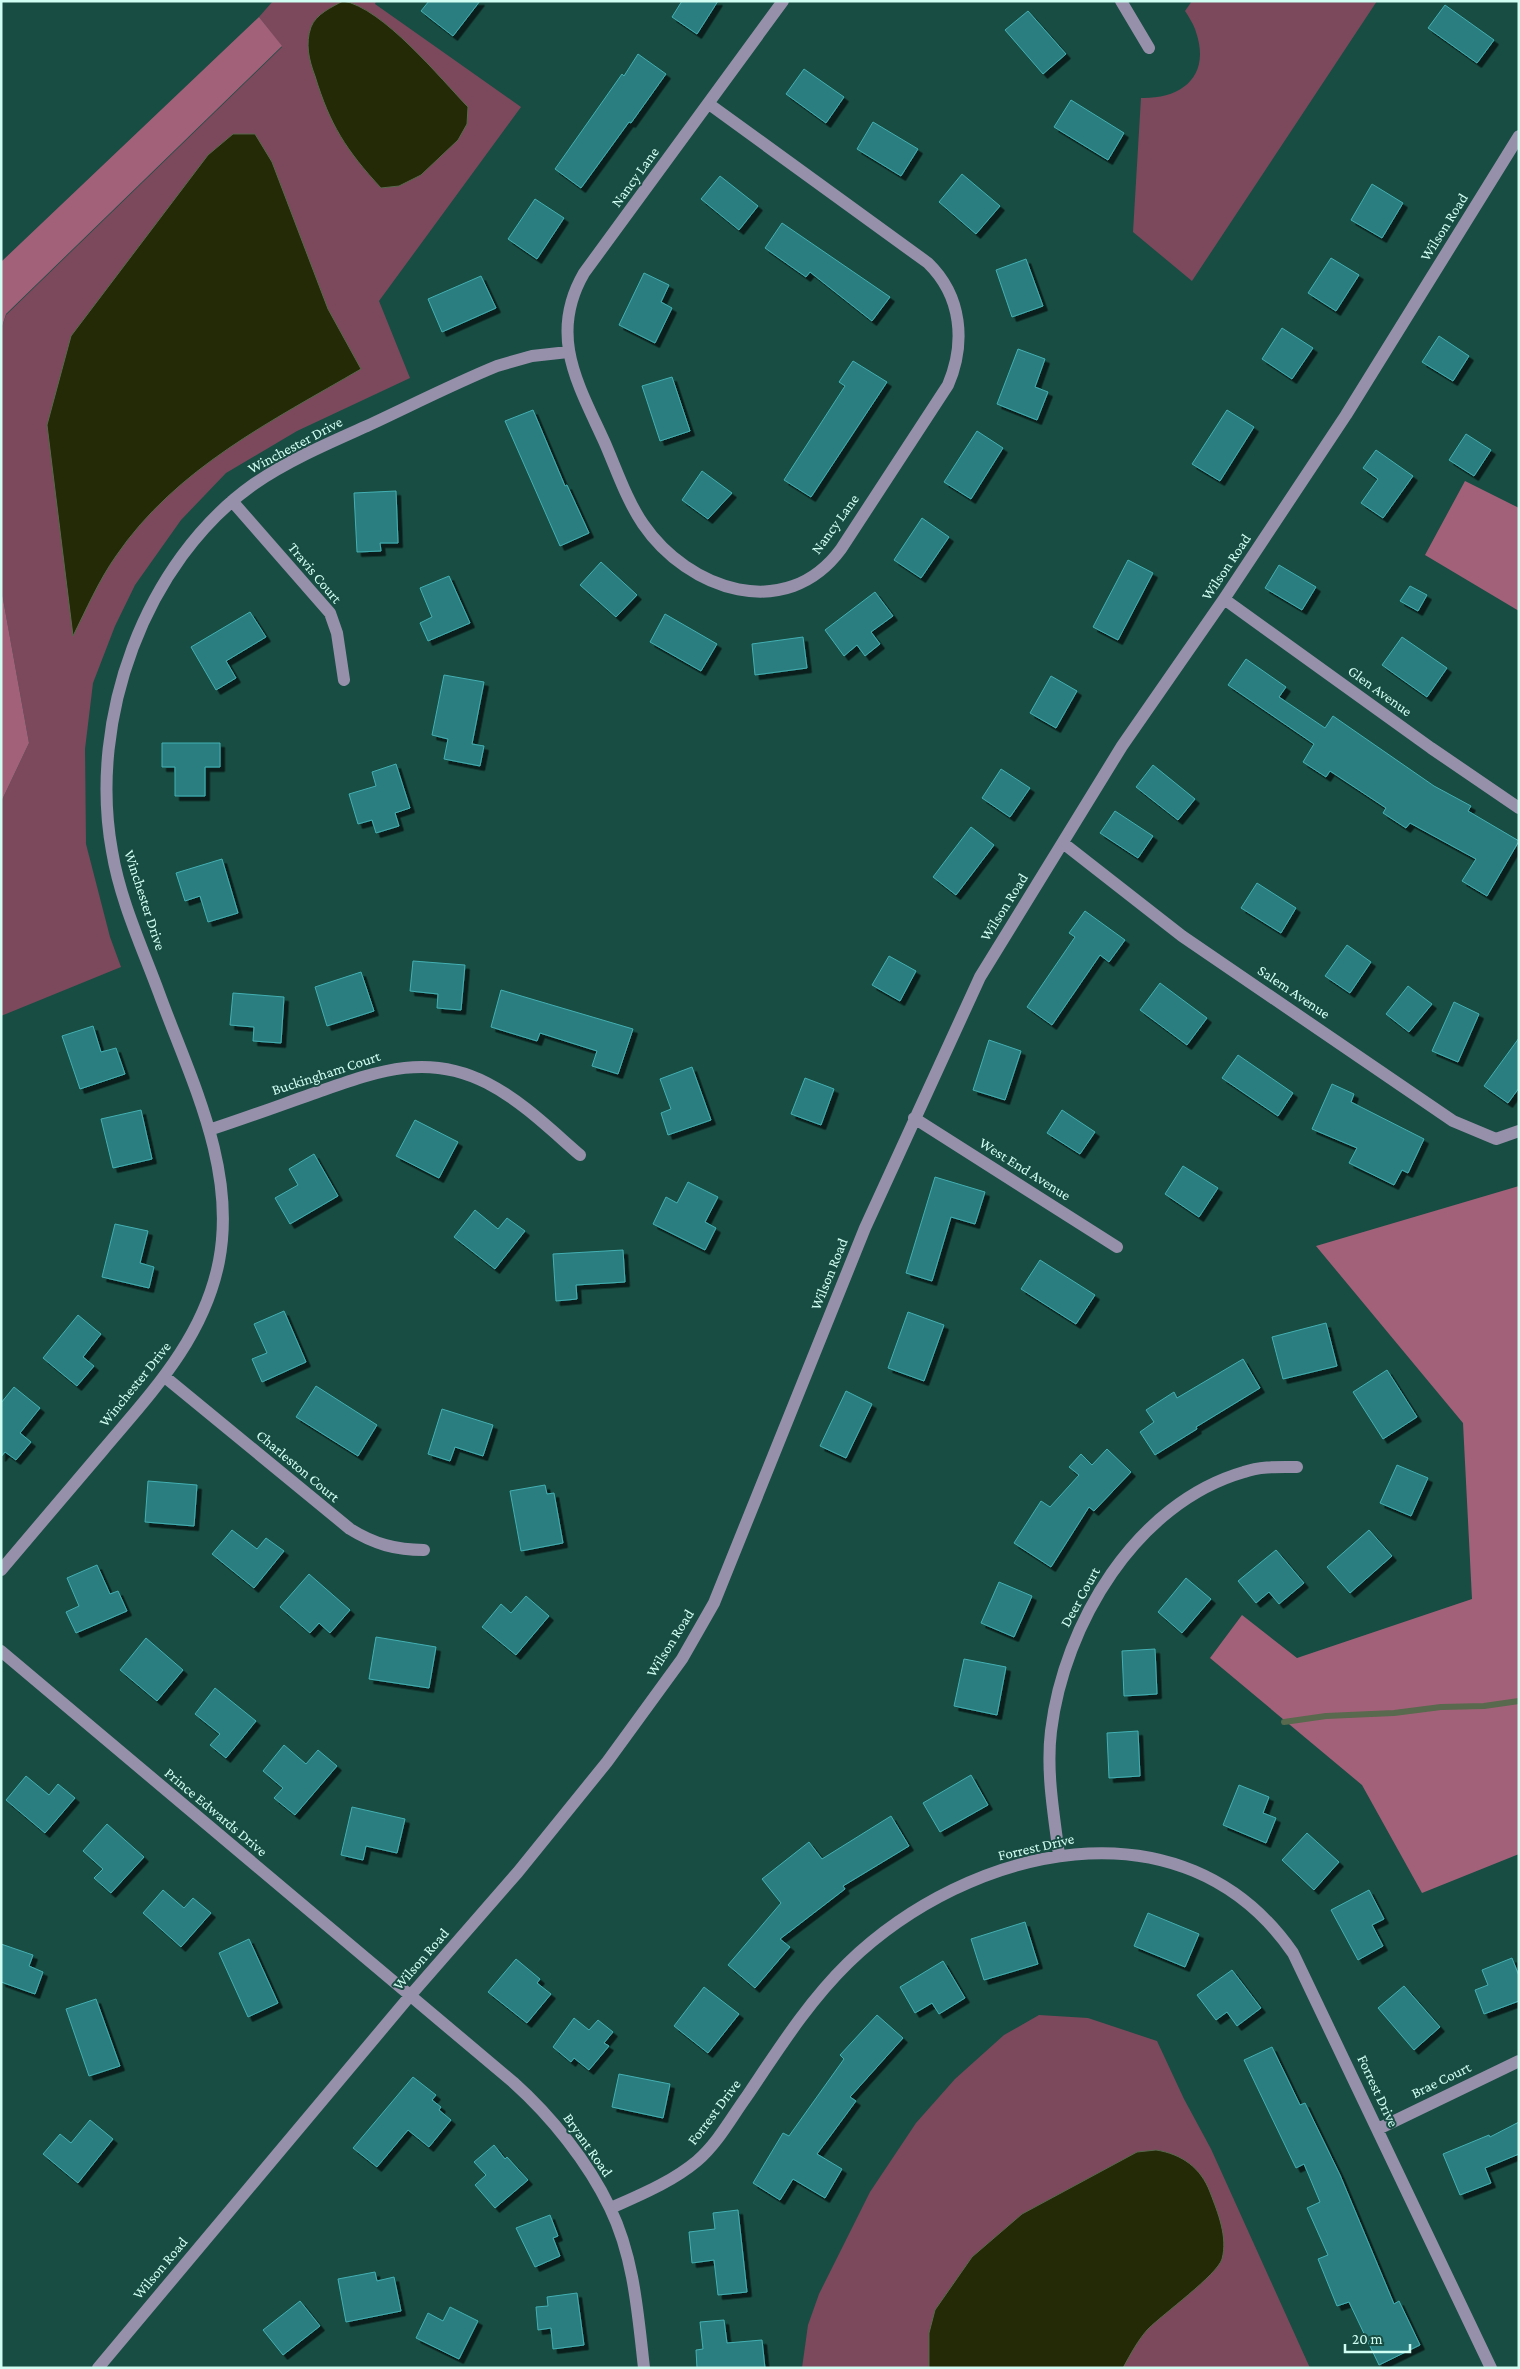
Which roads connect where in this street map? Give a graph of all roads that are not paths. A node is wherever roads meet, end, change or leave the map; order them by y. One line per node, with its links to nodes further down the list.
1 (782, 1): 4 (street, Nancy Lane)
2 (1121, 1): 3 (street)
3 (1149, 48)
4 (709, 104): 6 (street, Nancy Lane); 6 (street, Nancy Lane)
5 (1519, 136): 8 (street, Wilson Road)
6 (568, 352): 7 (street, Winchester Drive)
7 (232, 502): 9 (street, Travis Court); 13 (street, Winchester Drive)
8 (1224, 599): 10 (street, Glen Avenue); 11 (street, Wilson Road)
9 (344, 680)
10 (1519, 808)
11 (1063, 843): 12 (street, Wilson Road); 14 (street, Salem Avenue)
12 (914, 1118): 16 (street, West End Avenue); 23 (street, Wilson Road)
13 (209, 1130): 15 (street, Buckingham Court); 17 (street, Winchester Drive)
14 (1519, 1131)
15 (580, 1155)
16 (1118, 1247)
17 (165, 1377): 19 (street, Charleston Court); 20 (street, Winchester Drive)
18 (1296, 1467): 22 (street, Deer Court)
19 (424, 1550)
20 (1, 1570)
21 (1, 1651): 23 (street, Prince Edwards Drive)
22 (1059, 1855): 25 (street, Forrest Drive); 26 (street, Forrest Drive)
23 (409, 1997): 26 (street, Bryant Road); 27 (street, Wilson Road)
24 (1519, 2060): 25 (street, Brae Court)
25 (1378, 2129): 29 (street, Forrest Drive)
26 (610, 2208): 28 (street, Bryant Road)
27 (98, 2368)
28 (644, 2368)
29 (1491, 2368)

